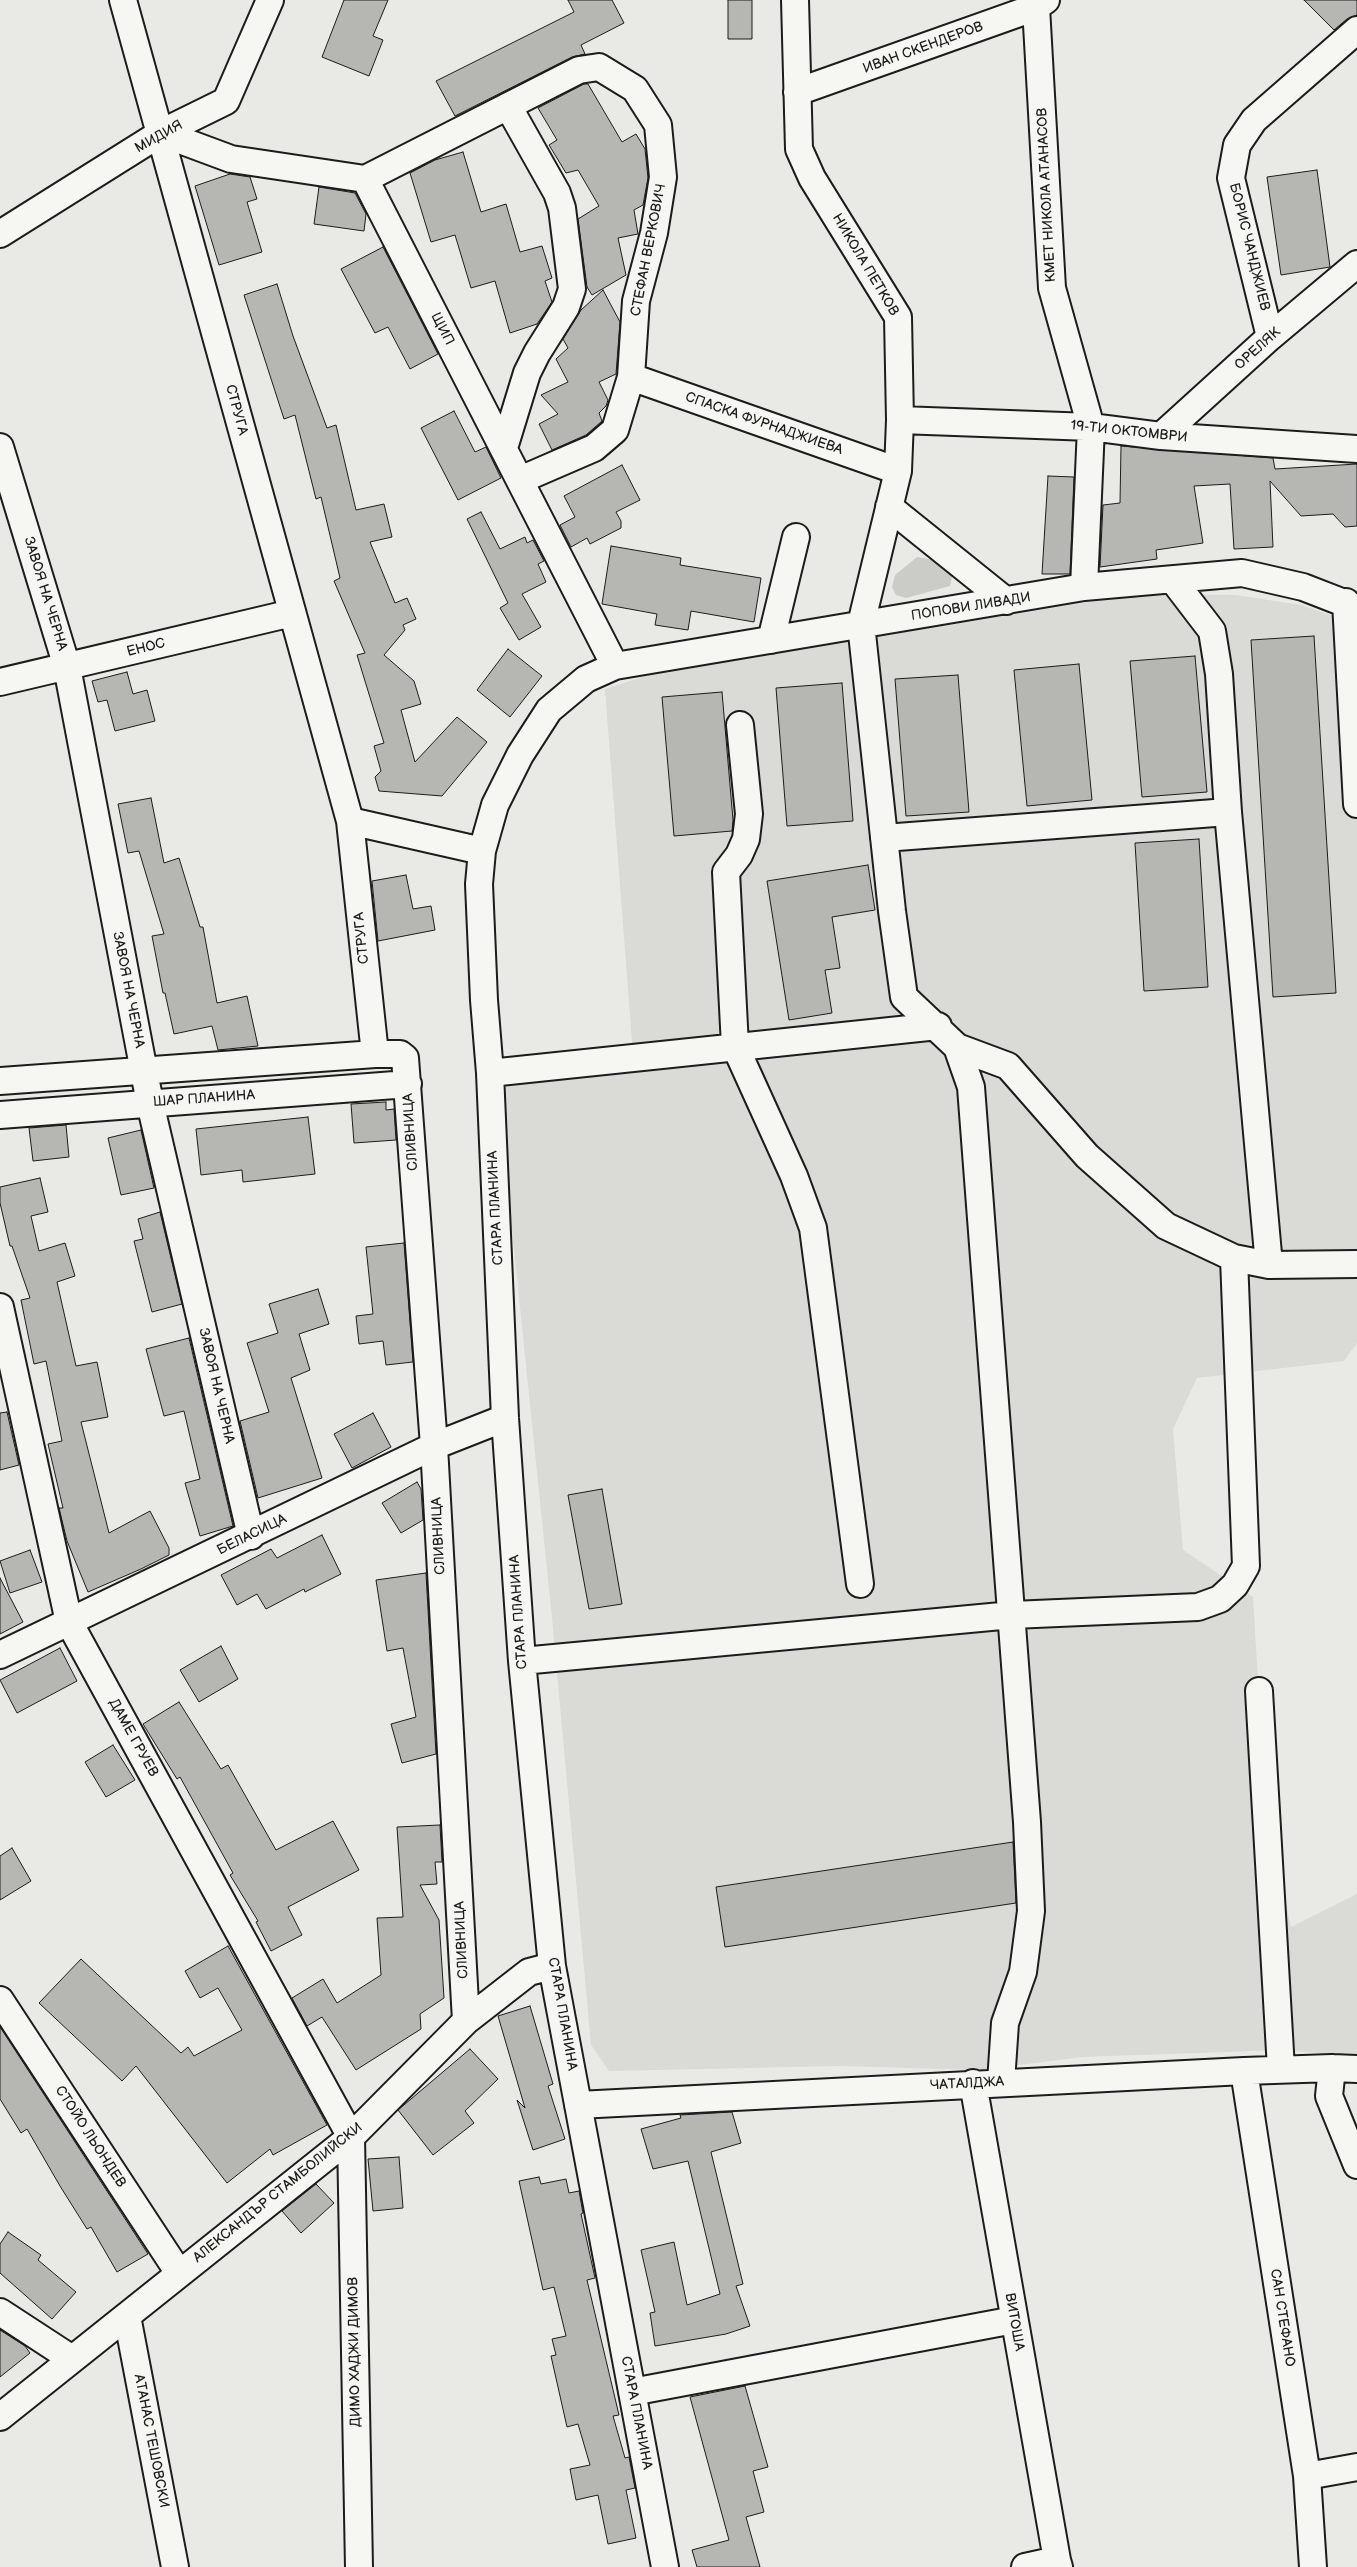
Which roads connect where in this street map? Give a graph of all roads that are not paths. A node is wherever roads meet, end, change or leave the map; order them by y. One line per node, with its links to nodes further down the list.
1 (123, 0): 8 (street, СТРУГА)
2 (270, 0): 8 (street, МИДИЯ)
3 (795, 0): 6 (street, НИКОЛА ПЕТКОВ)
4 (1041, 4): 6 (street, ИВАН СКЕНДЕРОВ); 15 (street, КМЕТ НИКОЛА АТАНАСОВ)
5 (1357, 30): 12 (street, БОРИС ЧАНДЖИЕВ)
6 (797, 92): 14 (street, НИКОЛА ПЕТКОВ)
7 (508, 106): 9 (street, СТЕФАН ВЕРКОВИЧ); 13 (street, СТЕФАН ВЕРКОВИЧ); 18 (street)
8 (161, 134): 9 (street); 10 (street, МИДИЯ); 28 (street, СТРУГА)
9 (365, 179): 18 (street, ЩИП)
10 (0, 234)
11 (1357, 264): 12 (street, ОРЕЛЯК)
12 (1270, 337): 16 (street, ОРЕЛЯК)
13 (631, 377): 20 (street, СПАСКА ФУРНАДЖИЕВА); 21 (street, СТЕФАН ВЕРКОВИЧ)
14 (900, 420): 15 (street, 19-ТИ ОКТОМВРИ); 20 (street, НИКОЛА ПЕТКОВ)
15 (1091, 427): 16 (street, 19-ТИ ОКТОМВРИ); 25 (street, КМЕТ НИКОЛА АТАНАСОВ)
16 (1161, 436): 19 (street, 19-ТИ ОКТОМВРИ)
17 (0, 447): 32 (street, ЗАВОЯ НА ЧЕРНА)
18 (504, 448): 21 (street, ЩИП)
19 (1357, 449)
20 (898, 471): 22 (street, НИКОЛА ПЕТКОВ)
21 (520, 480): 31 (street, ЩИП)
22 (889, 507): 26 (street); 29 (street, НИКОЛА ПЕТКОВ)
23 (796, 537): 30 (street)
24 (1173, 580): 25 (street, ПОПОВИ ЛИВАДИ); 27 (street, ПОПОВИ ЛИВАДИ); 37 (street)
25 (1084, 587): 26 (street, ПОПОВИ ЛИВАДИ)
26 (1006, 601): 29 (street, ПОПОВИ ЛИВАДИ)
27 (1352, 605): 36 (street)
28 (292, 613): 32 (street, ЕНОС); 38 (street, СТРУГА)
29 (861, 624): 30 (street, ПОПОВИ ЛИВАДИ); 39 (street, НИКОЛА ПЕТКОВ)
30 (771, 640): 31 (street, ПОПОВИ ЛИВАДИ)
31 (615, 666): 33 (street, ПОПОВИ ЛИВАДИ)
32 (67, 667): 34 (street, ЕНОС); 45 (street, ЗАВОЯ НА ЧЕРНА)
33 (586, 679): 40 (street, СТАРА ПЛАНИНА)
34 (0, 682)
35 (740, 725): 42 (street)
36 (1357, 804)
37 (1228, 812): 39 (street); 53 (street)
38 (350, 821): 40 (street); 44 (street, СТРУГА)
39 (884, 838): 41 (street, НИКОЛА ПЕТКОВ)
40 (482, 851): 46 (street, СТАРА ПЛАНИНА)
41 (938, 1026): 42 (street); 43 (street, НИКОЛА ПЕТКОВ)
42 (735, 1046): 46 (street); 58 (street)
43 (957, 1047): 51 (street); 59 (street)
44 (387, 1054): 45 (street); 48 (street, СЛИВНИЦА)
45 (143, 1069): 47 (street); 49 (street, ЗАВОЯ НА ЧЕРНА)
46 (490, 1073): 55 (street, СТАРА ПЛАНИНА)
47 (0, 1081)
48 (408, 1084): 49 (street, ШАР ПЛАНИНА); 56 (street, СЛИВНИЦА)
49 (150, 1103): 50 (street, ШАР ПЛАНИНА); 57 (street, ЗАВОЯ НА ЧЕРНА)
50 (0, 1115)
51 (1234, 1258): 53 (street); 59 (street)
52 (1357, 1264): 53 (street)
53 (1268, 1265)
54 (0, 1308): 60 (street, ДАМЕ ГРУЕВ)
55 (505, 1418): 56 (street, БЕЛАСИЦА); 62 (street, СТАРА ПЛАНИНА)
56 (434, 1446): 57 (street, БЕЛАСИЦА); 66 (street, СЛИВНИЦА)
57 (251, 1536): 60 (street, БЕЛАСИЦА)
58 (860, 1584)
59 (1012, 1615): 62 (street); 70 (street)
60 (69, 1622): 61 (street, БЕЛАСИЦА); 73 (street, ДАМЕ ГРУЕВ)
61 (0, 1655)
62 (522, 1661): 64 (street, СТАРА ПЛАНИНА)
63 (1259, 1691): 68 (street)
64 (552, 1966): 66 (street, АЛЕКСАНДЪР СТАМБОЛИЙСКИ); 72 (street, СТАРА ПЛАНИНА)
65 (0, 2000): 75 (street, СТОЙО ЛЬОНДЕВ)
66 (466, 2021): 73 (street, АЛЕКСАНДЪР СТАМБОЛИЙСКИ)
67 (1345, 2068): 68 (street, ЧАТАЛДЖА); 74 (street)
68 (1280, 2069): 69 (street, ЧАТАЛДЖА)
69 (1244, 2071): 70 (street, ЧАТАЛДЖА); 83 (street, САН СТЕФАНО)
70 (1001, 2082): 71 (street, ЧАТАЛДЖА)
71 (973, 2084): 72 (street, ЧАТАЛДЖА); 78 (street, ВИТОША)
72 (578, 2105): 80 (street, СТАРА ПЛАНИНА)
73 (350, 2137): 75 (street, АЛЕКСАНДЪР СТАМБОЛИЙСКИ); 86 (street, ДИМО ХАДЖИ ДИМОВ)
74 (1357, 2165)
75 (179, 2273): 77 (street, АЛЕКСАНДЪР СТАМБОЛИЙСКИ)
76 (0, 2312): 79 (street)
77 (127, 2316): 79 (street, АЛЕКСАНДЪР СТАМБОЛИЙСКИ); 85 (street, АТАНАС ТЕШОВСКИ)
78 (1014, 2320): 80 (street); 84 (street, ВИТОША)
79 (72, 2359): 81 (street, АЛЕКСАНДЪР СТАМБОЛИЙСКИ)
80 (632, 2392): 87 (street, СТАРА ПЛАНИНА)
81 (0, 2417)
82 (1357, 2467): 83 (street)
83 (1307, 2476): 89 (street, САН СТЕФАНО)
84 (1058, 2564): 88 (street)
85 (175, 2567)
86 (359, 2567)
87 (665, 2567)
88 (1025, 2567)
89 (1313, 2567)

